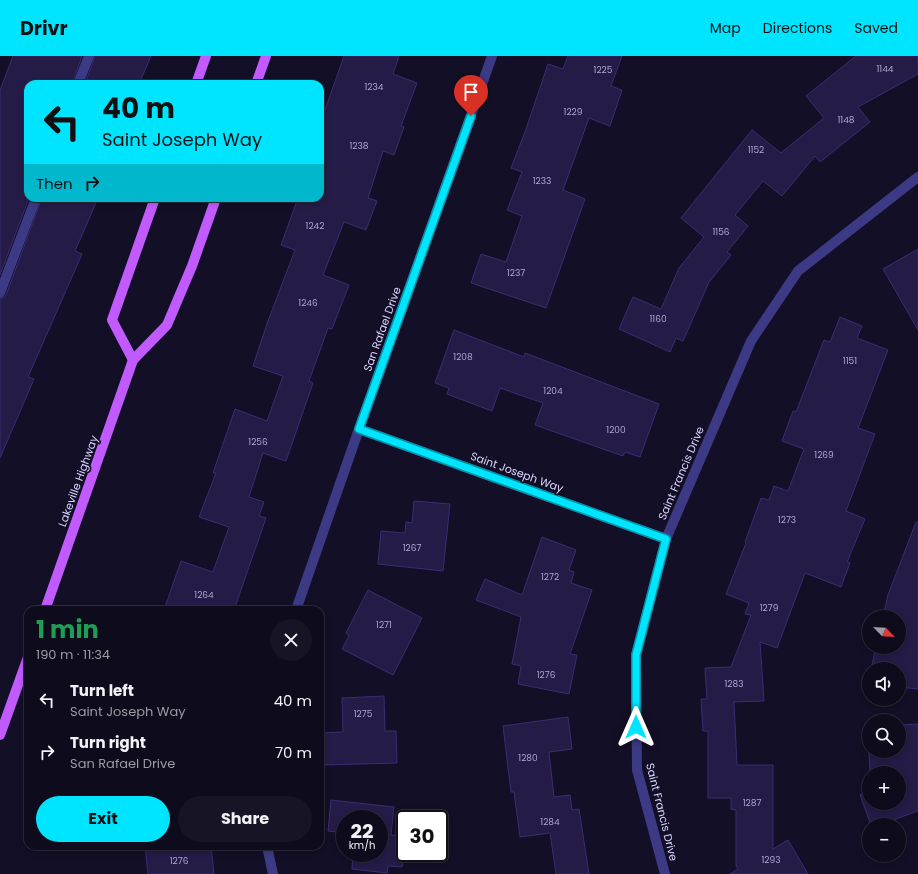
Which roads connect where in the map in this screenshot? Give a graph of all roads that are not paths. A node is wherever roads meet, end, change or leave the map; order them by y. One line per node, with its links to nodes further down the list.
1 (89, 56): 5 (street)
2 (206, 56): 6 (main road)
3 (266, 56): 7 (main road)
4 (492, 56): 14 (street, San Rafael Drive)
5 (80, 80)
6 (197, 80)
7 (257, 80)
8 (918, 177): 15 (street, Saint Francis Drive)
9 (34, 202): 12 (street)
10 (154, 202): 13 (main road)
11 (215, 202): 13 (main road, Lakeville Highway)
12 (0, 293)
13 (133, 360): 16 (main road, Lakeville Highway)
14 (359, 429): 15 (street, Saint Joseph Way); 17 (street, San Rafael Drive)
15 (666, 539): 22 (street, Saint Francis Drive)
16 (46, 606)
17 (297, 606)
18 (24, 668): 19 (main road)
19 (0, 735)
20 (268, 850): 21 (street)
21 (273, 874)
22 (665, 874)

